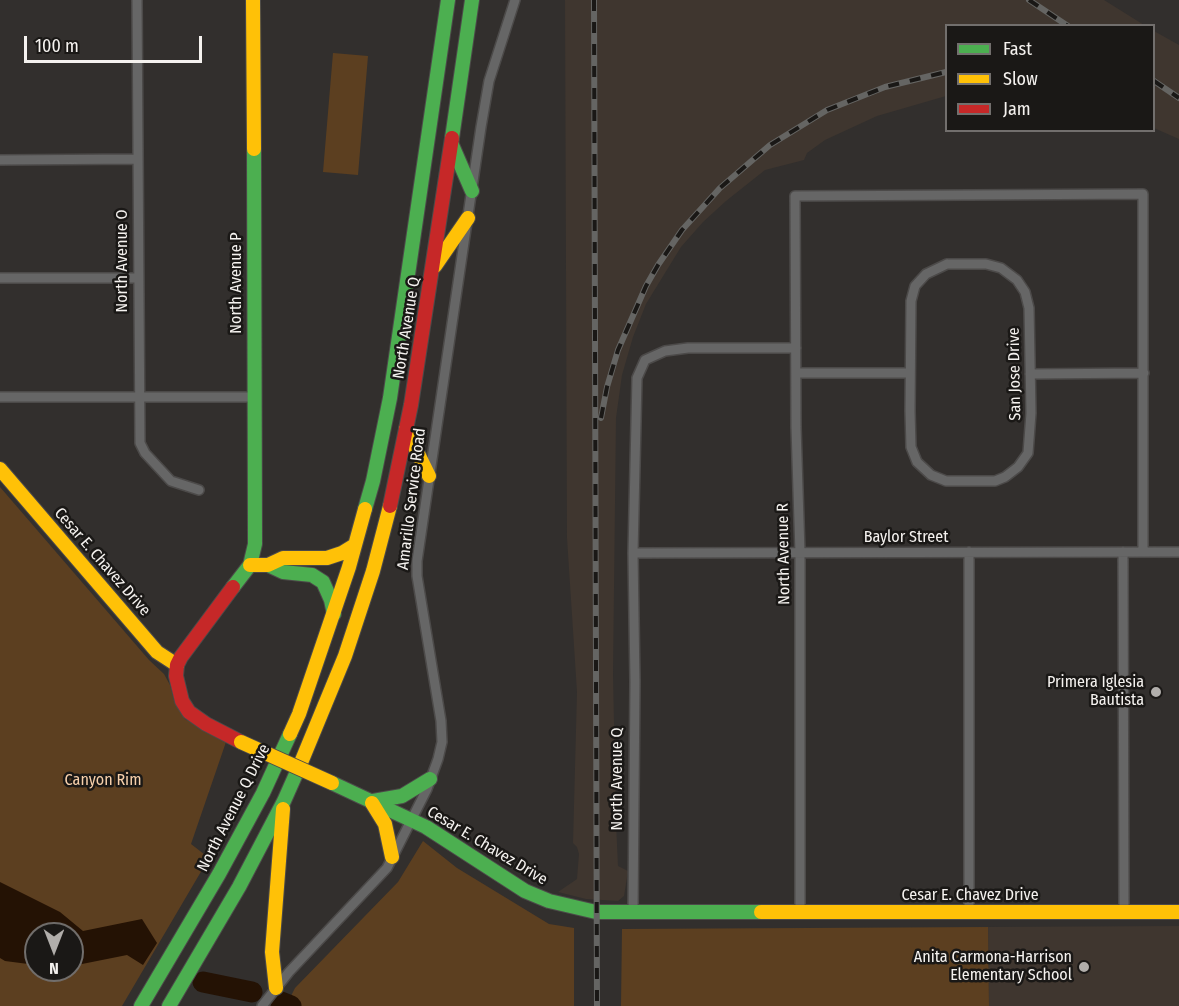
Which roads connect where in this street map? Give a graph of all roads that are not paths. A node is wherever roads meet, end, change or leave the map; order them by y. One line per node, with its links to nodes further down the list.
1 (138, 0): 7 (street, North Avenue O)
2 (253, 0): 19 (main road, North Avenue P)
3 (448, 0): 26 (main road, North Avenue Q)
4 (472, 0): 6 (main road, North Avenue Q)
5 (515, 0): 9 (street, Amarillo Service Road)
6 (452, 146): 9 (main road); 11 (main road, North Avenue Q)
7 (138, 159): 8 (street); 13 (street, North Avenue O)
8 (0, 160)
9 (472, 190): 10 (street, Amarillo Service Road)
10 (468, 218): 11 (main road); 24 (street, Amarillo Service Road)
11 (433, 268): 22 (main road, North Avenue Q)
12 (0, 278): 13 (street)
13 (138, 278): 21 (street, North Avenue O)
14 (795, 348): 15 (street, North Avenue R); 17 (street, North Avenue R); 31 (street, North Avenue Q)
15 (795, 373): 16 (street); 32 (street, North Avenue R)
16 (910, 373): 18 (street, San Jose Drive); 18 (street, San Jose Drive)
17 (1144, 373): 18 (street); 29 (street)
18 (1030, 374)
19 (254, 396): 21 (street); 33 (main road, North Avenue P)
20 (0, 397): 21 (street)
21 (138, 397): 25 (street, North Avenue O)
22 (406, 429): 24 (main road); 40 (main road, North Avenue Q)
23 (0, 469): 36 (main road, Cesar E. Chavez Drive)
24 (429, 476): 37 (street, Amarillo Service Road)
25 (199, 490)
26 (355, 545): 34 (main road); 35 (main road, North Avenue Q)
27 (969, 552): 28 (street, Baylor Street); 32 (street, Baylor Street); 43 (street)
28 (1123, 552): 29 (street, Baylor Street); 44 (street)
29 (1143, 552): 30 (street, Baylor Street)
30 (1179, 552)
31 (633, 553): 32 (street, Baylor Street); 46 (street, North Avenue Q)
32 (800, 553): 42 (street, North Avenue R)
33 (250, 565): 34 (main road); 36 (main road)
34 (268, 565): 35 (main road)
35 (334, 615): 48 (main road, North Avenue Q Drive)
36 (177, 664): 38 (main road, Cesar E. Chavez Drive, bridge)
37 (430, 779): 38 (main road); 39 (street, Amarillo Service Road)
38 (371, 801): 39 (main road, Cesar E. Chavez Drive); 41 (main road)
39 (411, 820): 41 (street, Amarillo Service Road); 46 (main road, Cesar E. Chavez Drive)
40 (277, 825): 47 (main road); 49 (main road)
41 (392, 857): 47 (street, Amarillo Service Road)
42 (801, 912): 43 (main road, Cesar E. Chavez Drive); 46 (main road, Cesar E. Chavez Drive)
43 (969, 912): 44 (main road, Cesar E. Chavez Drive)
44 (1124, 912): 45 (main road, Cesar E. Chavez Drive)
45 (1179, 912)
46 (633, 913)
47 (276, 988): 50 (street)
48 (141, 1006)
49 (169, 1006)
50 (262, 1006)

